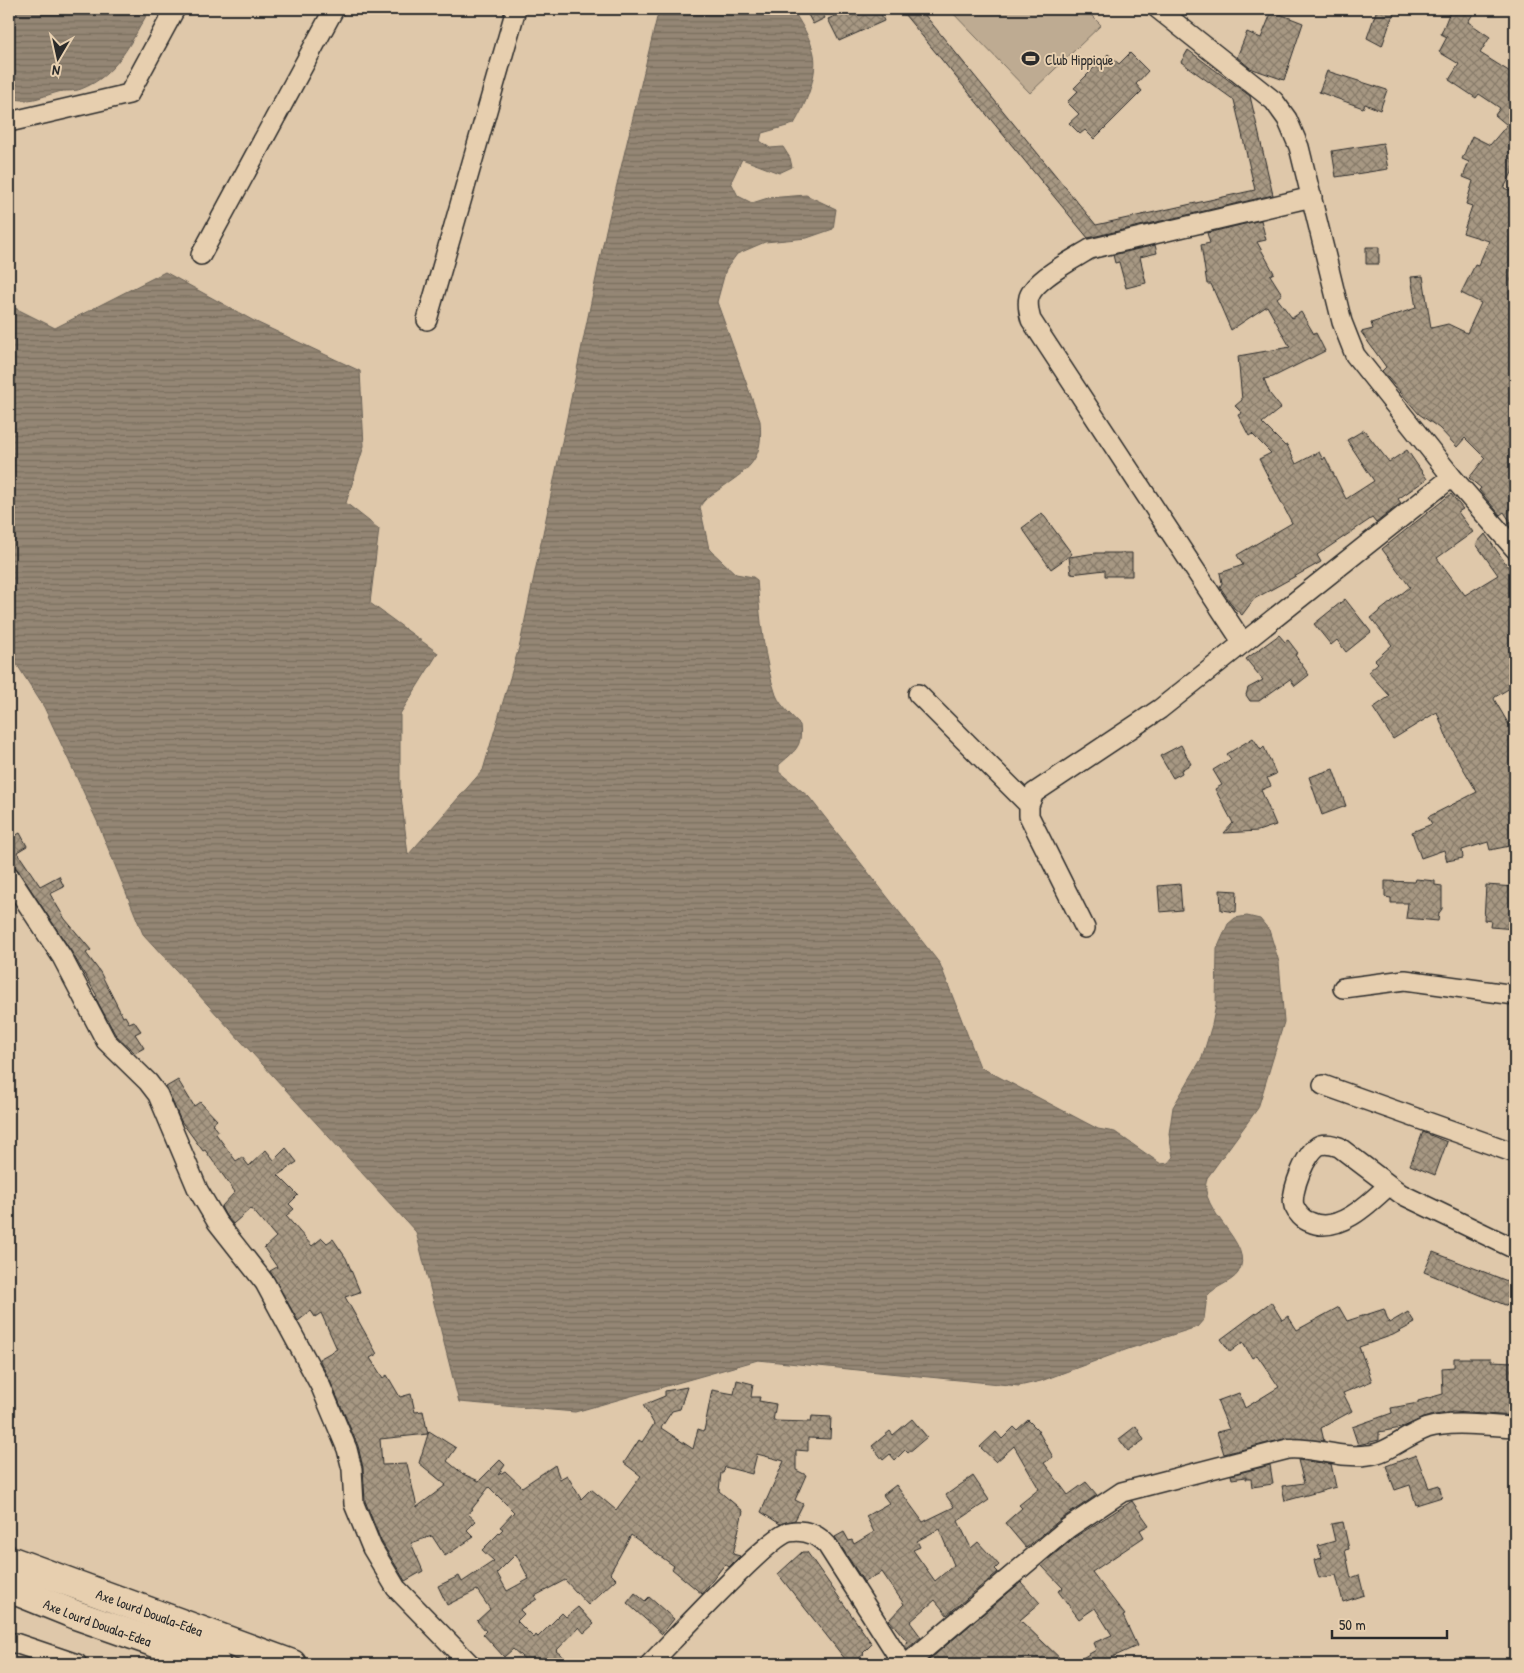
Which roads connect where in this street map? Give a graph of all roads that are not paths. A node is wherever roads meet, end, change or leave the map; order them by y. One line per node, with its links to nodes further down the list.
1 (175, 9): 6 (street)
2 (334, 9): 8 (street)
3 (516, 9): 9 (street)
4 (1158, 9): 5 (street)
5 (1181, 17): 7 (street)
6 (9, 122)
7 (1312, 197): 10 (street); 12 (street)
8 (201, 255)
9 (427, 320)
10 (1452, 477): 11 (street); 12 (street)
11 (1515, 549)
12 (1243, 643): 14 (street)
13 (918, 694): 14 (street)
14 (1029, 805): 16 (street)
15 (9, 876): 30 (street)
16 (1085, 928)
17 (1343, 988): 18 (street)
18 (1515, 995)
19 (1324, 1085): 20 (street)
20 (1515, 1153)
21 (1388, 1185): 21 (street); 22 (street)
22 (1515, 1249)
23 (1515, 1427): 33 (street)
24 (9, 1560): 29 (highway, Axe lourd Douala-Edea)
25 (9, 1588): 28 (highway, Axe Lourd Douala-Edea)
26 (15, 1643): 27 (street)
27 (77, 1664)
28 (216, 1664)
29 (292, 1664)
30 (470, 1664)
31 (650, 1664): 32 (street)
32 (903, 1664)
33 (908, 1664)

